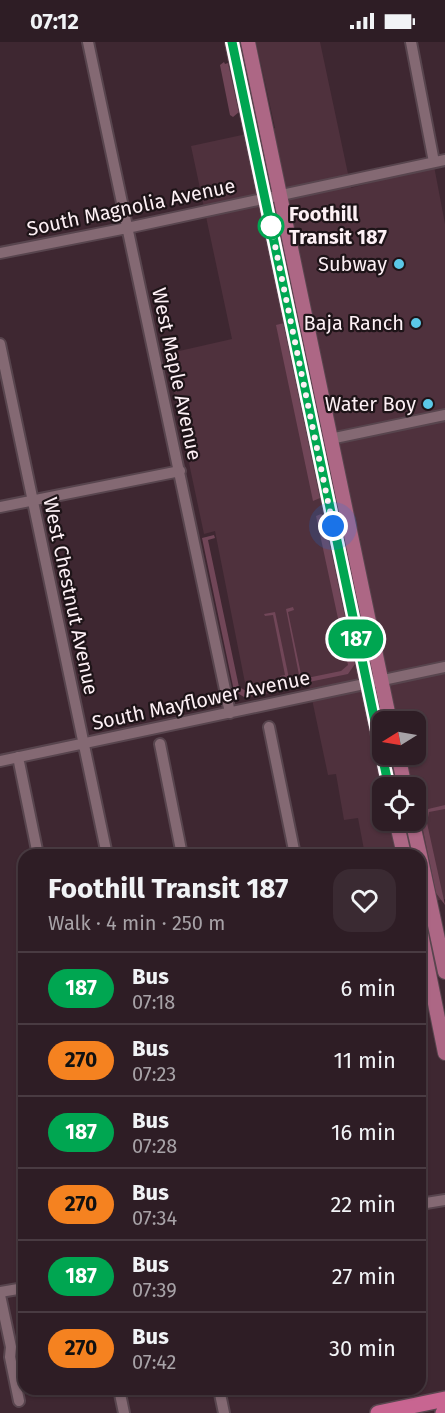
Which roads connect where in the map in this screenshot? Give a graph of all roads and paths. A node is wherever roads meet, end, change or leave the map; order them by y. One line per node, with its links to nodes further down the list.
1 (88, 42): 8 (street, West Maple Avenue)
2 (232, 42): 7 (main road)
3 (248, 42): 6 (main road)
4 (411, 42): 5 (street)
5 (440, 161): 6 (street, South Magnolia Avenue)
6 (280, 195): 7 (street, South Magnolia Avenue); 13 (main road)
7 (265, 198): 8 (street, South Magnolia Avenue); 11 (main road)
8 (127, 228): 9 (street, South Magnolia Avenue); 14 (street, West Maple Avenue)
9 (0, 252)
10 (0, 344): 16 (street, West Chestnut Avenue)
11 (305, 390): 13 (main road); 15 (main road)
12 (445, 414): 13 (street)
13 (330, 439): 18 (main road)
14 (180, 471): 16 (street); 23 (street, West Maple Avenue)
15 (324, 480): 18 (main road); 21 (main road)
16 (33, 500): 17 (street); 25 (street, West Chestnut Avenue)
17 (0, 507)
18 (349, 530): 20 (main road)
19 (445, 667): 20 (street, South Mayflower Avenue)
20 (381, 680): 21 (street, South Mayflower Avenue); 22 (main road)
21 (366, 683): 23 (street, South Mayflower Avenue); 29 (main road)
22 (388, 711)
23 (230, 713): 25 (street, South Mayflower Avenue)
24 (269, 727): 35 (street)
25 (84, 744): 27 (street, South Mayflower Avenue); 33 (street, West Chestnut Avenue)
26 (160, 744): 34 (street)
27 (18, 757): 28 (street, South Mayflower Avenue); 32 (street)
28 (0, 761)
29 (387, 777)
30 (399, 831): 36 (main road)
31 (415, 831): 37 (main road)
32 (37, 849)
33 (106, 849)
34 (182, 849)
35 (295, 849)
36 (403, 849)
37 (419, 849)
38 (427, 919): 40 (main road)
39 (426, 960): 41 (main road)
40 (445, 972)
41 (445, 1053)
42 (445, 1200): 43 (street)
43 (426, 1203)
44 (18, 1290): 45 (street)
45 (0, 1294): 49 (street)
46 (120, 1395): 50 (street)
47 (220, 1395): 51 (street)
48 (445, 1399): 52 (highway)
49 (19, 1401)
50 (124, 1413)
51 (224, 1413)
52 (378, 1413)

